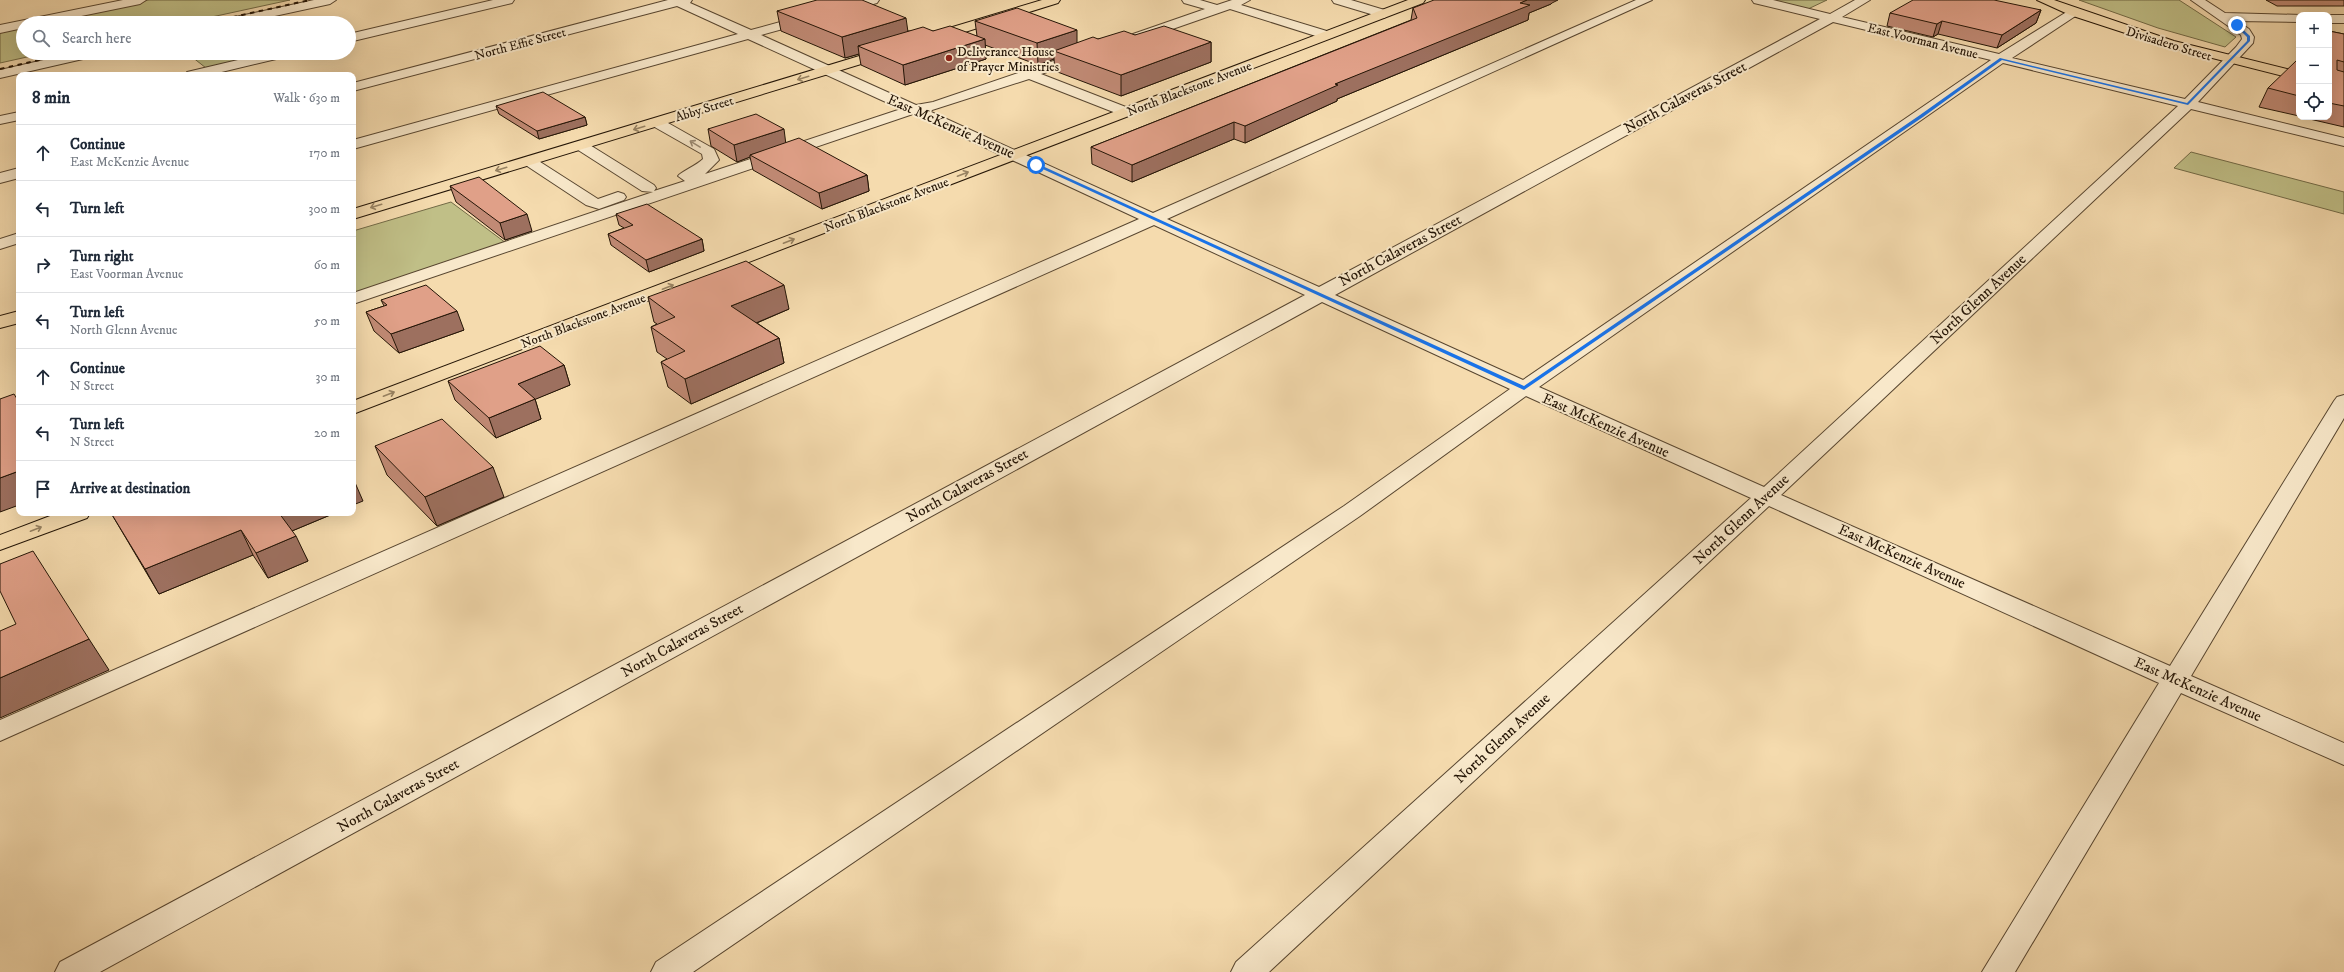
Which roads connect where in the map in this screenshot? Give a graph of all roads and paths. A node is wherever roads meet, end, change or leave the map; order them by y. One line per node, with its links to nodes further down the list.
1 (140, 0): 19 (street)
2 (330, 0): 20 (street)
3 (508, 0): 29 (street)
4 (873, 0): 28 (street)
5 (1054, 0): 32 (main road)
6 (1188, 0): 16 (street)
7 (1244, 0): 16 (street)
8 (1338, 0): 18 (street)
9 (1646, 0): 62 (street)
10 (1758, 0): 22 (street, East Voorman Avenue)
11 (1864, 0): 22 (street, North Calaveras Street)
12 (2043, 0): 17 (main road, Divisadero Street)
13 (2197, 0): 21 (street)
14 (680, 1): 28 (street, East McKenzie Avenue); 46 (street, North Effie Street)
15 (1414, 1): 18 (main road, North Blackstone Avenue)
16 (1220, 5): 30 (street); 31 (street)
17 (2073, 12): 35 (street); 38 (main road, Divisadero Street)
18 (1384, 14): 30 (main road, North Blackstone Avenue)
19 (63, 16)
20 (258, 16)
21 (2223, 17): 23 (street); 38 (street, North Glenn Avenue)
22 (1831, 18): 35 (street, East Voorman Avenue); 65 (street, North Calaveras Street)
23 (2296, 18)
24 (2332, 19): 25 (street)
25 (2344, 19)
26 (16, 26): 27 (street)
27 (0, 29)
28 (750, 34): 39 (street, East McKenzie Avenue); 54 (street)
29 (356, 36)
30 (1326, 36): 49 (main road, North Blackstone Avenue)
31 (1127, 40)
32 (920, 42)
33 (905, 46): 39 (main road, Abby Street)
34 (1097, 50): 44 (street)
35 (2001, 59): 47 (street, East Voorman Avenue); 69 (street)
36 (66, 60): 40 (street)
37 (255, 60): 41 (street)
38 (2229, 61): 45 (main road, Divisadero Street); 47 (street, North Glenn Avenue)
39 (828, 70): 48 (street, East McKenzie Avenue); 52 (main road, Abby Street, one-way to 52)
40 (23, 72)
41 (205, 72)
42 (16, 73): 43 (street)
43 (0, 74)
44 (1029, 74): 48 (street); 49 (street)
45 (2296, 75)
46 (356, 85)
47 (2188, 104): 53 (street, East Voorman Avenue); 72 (street, North Glenn Avenue)
48 (916, 110): 56 (street, East McKenzie Avenue); 66 (street)
49 (1126, 112): 56 (main road, North Blackstone Avenue)
50 (16, 117): 51 (street)
51 (0, 120)
52 (656, 122): 55 (main road, Abby Street, one-way to 55); 60 (street, one-way to 52)
53 (2344, 142)
54 (356, 144)
55 (580, 145): 57 (main road, Abby Street); 60 (street)
56 (1014, 154): 62 (street, East McKenzie Avenue); 71 (main road, North Blackstone Avenue, one-way to 56)
57 (529, 160): 60 (street); 61 (main road, Abby Street, one-way to 61)
58 (16, 174): 59 (street)
59 (0, 178)
60 (648, 188)
61 (356, 213)
62 (1154, 218): 65 (street, East McKenzie Avenue); 76 (street)
63 (16, 239): 64 (street)
64 (0, 244)
65 (1318, 294): 69 (street, East McKenzie Avenue); 78 (street, North Calaveras Street)
66 (356, 298)
67 (16, 317): 68 (main road)
68 (0, 322)
69 (1524, 388): 72 (street, East McKenzie Avenue); 79 (street)
70 (2344, 401): 75 (street)
71 (356, 407)
72 (1767, 496): 75 (street, East McKenzie Avenue); 80 (street, North Glenn Avenue)
73 (71, 516): 74 (main road, one-way to 73)
74 (0, 543)
75 (2176, 679): 77 (street, East McKenzie Avenue); 81 (street)
76 (0, 731)
77 (2344, 755)
78 (71, 972)
79 (667, 972)
80 (1247, 972)
81 (1998, 972)

